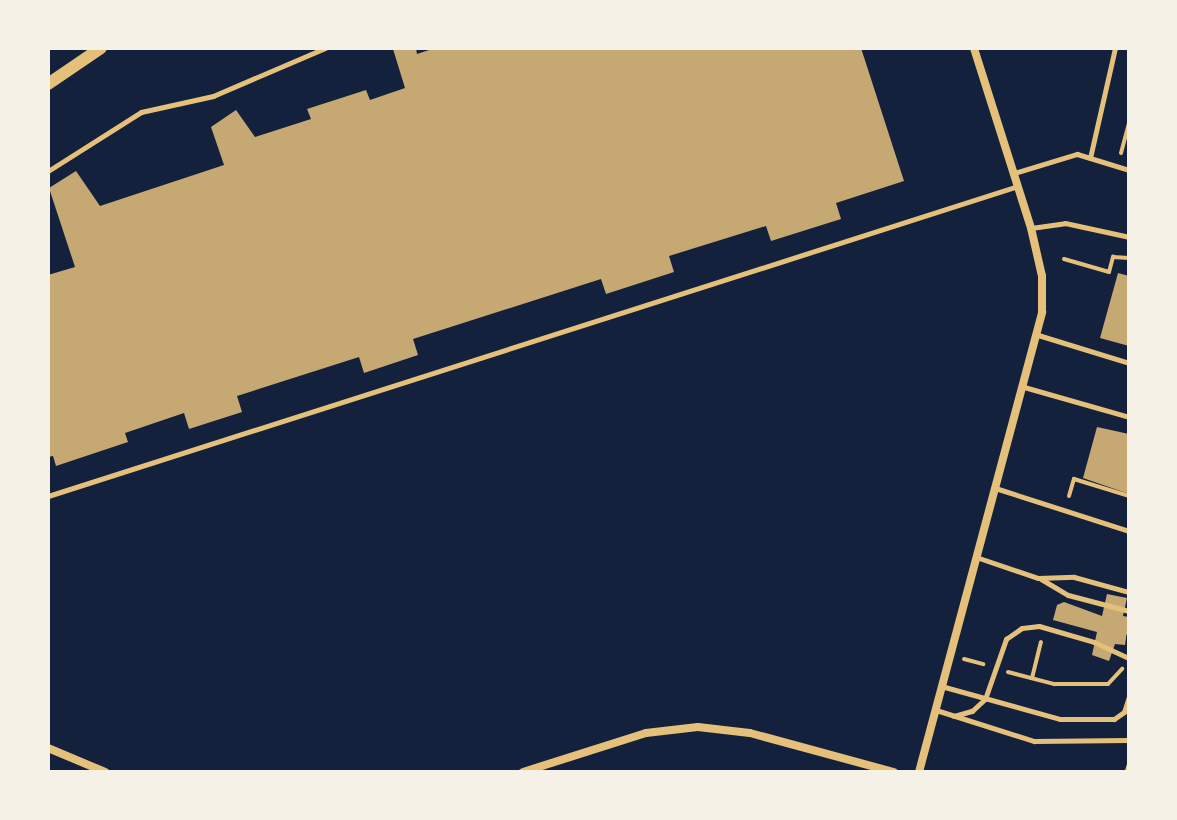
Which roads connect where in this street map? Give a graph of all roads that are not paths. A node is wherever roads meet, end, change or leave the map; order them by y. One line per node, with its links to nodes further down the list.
1 (101, 48): 5 (street)
2 (325, 48): 8 (lane)
3 (974, 48): 9 (street)
4 (1115, 48): 6 (lane)
5 (48, 84)
6 (1090, 158): 7 (lane); 9 (lane)
7 (1129, 170)
8 (48, 171)
9 (1014, 173): 10 (street)
10 (1018, 186): 11 (street); 18 (lane)
11 (1031, 228): 12 (lane); 13 (street)
12 (1129, 237)
13 (1038, 335): 14 (lane); 15 (street)
14 (1129, 363)
15 (1024, 387): 16 (lane); 17 (street)
16 (1129, 417)
17 (995, 488): 19 (lane); 20 (street)
18 (48, 496)
19 (1129, 531)
20 (976, 557): 21 (lane); 25 (street)
21 (1038, 578): 22 (lane); 23 (lane)
22 (1129, 592)
23 (1129, 611)
24 (1129, 658): 27 (lane)
25 (941, 686): 27 (lane); 28 (street)
26 (1129, 697): 27 (lane)
27 (985, 699): 29 (lane)
28 (935, 710): 29 (lane); 35 (street)
29 (954, 716): 30 (lane)
30 (1129, 740)
31 (48, 748): 32 (street)
32 (105, 772)
33 (523, 772): 34 (street)
34 (894, 772)
35 (919, 772)

